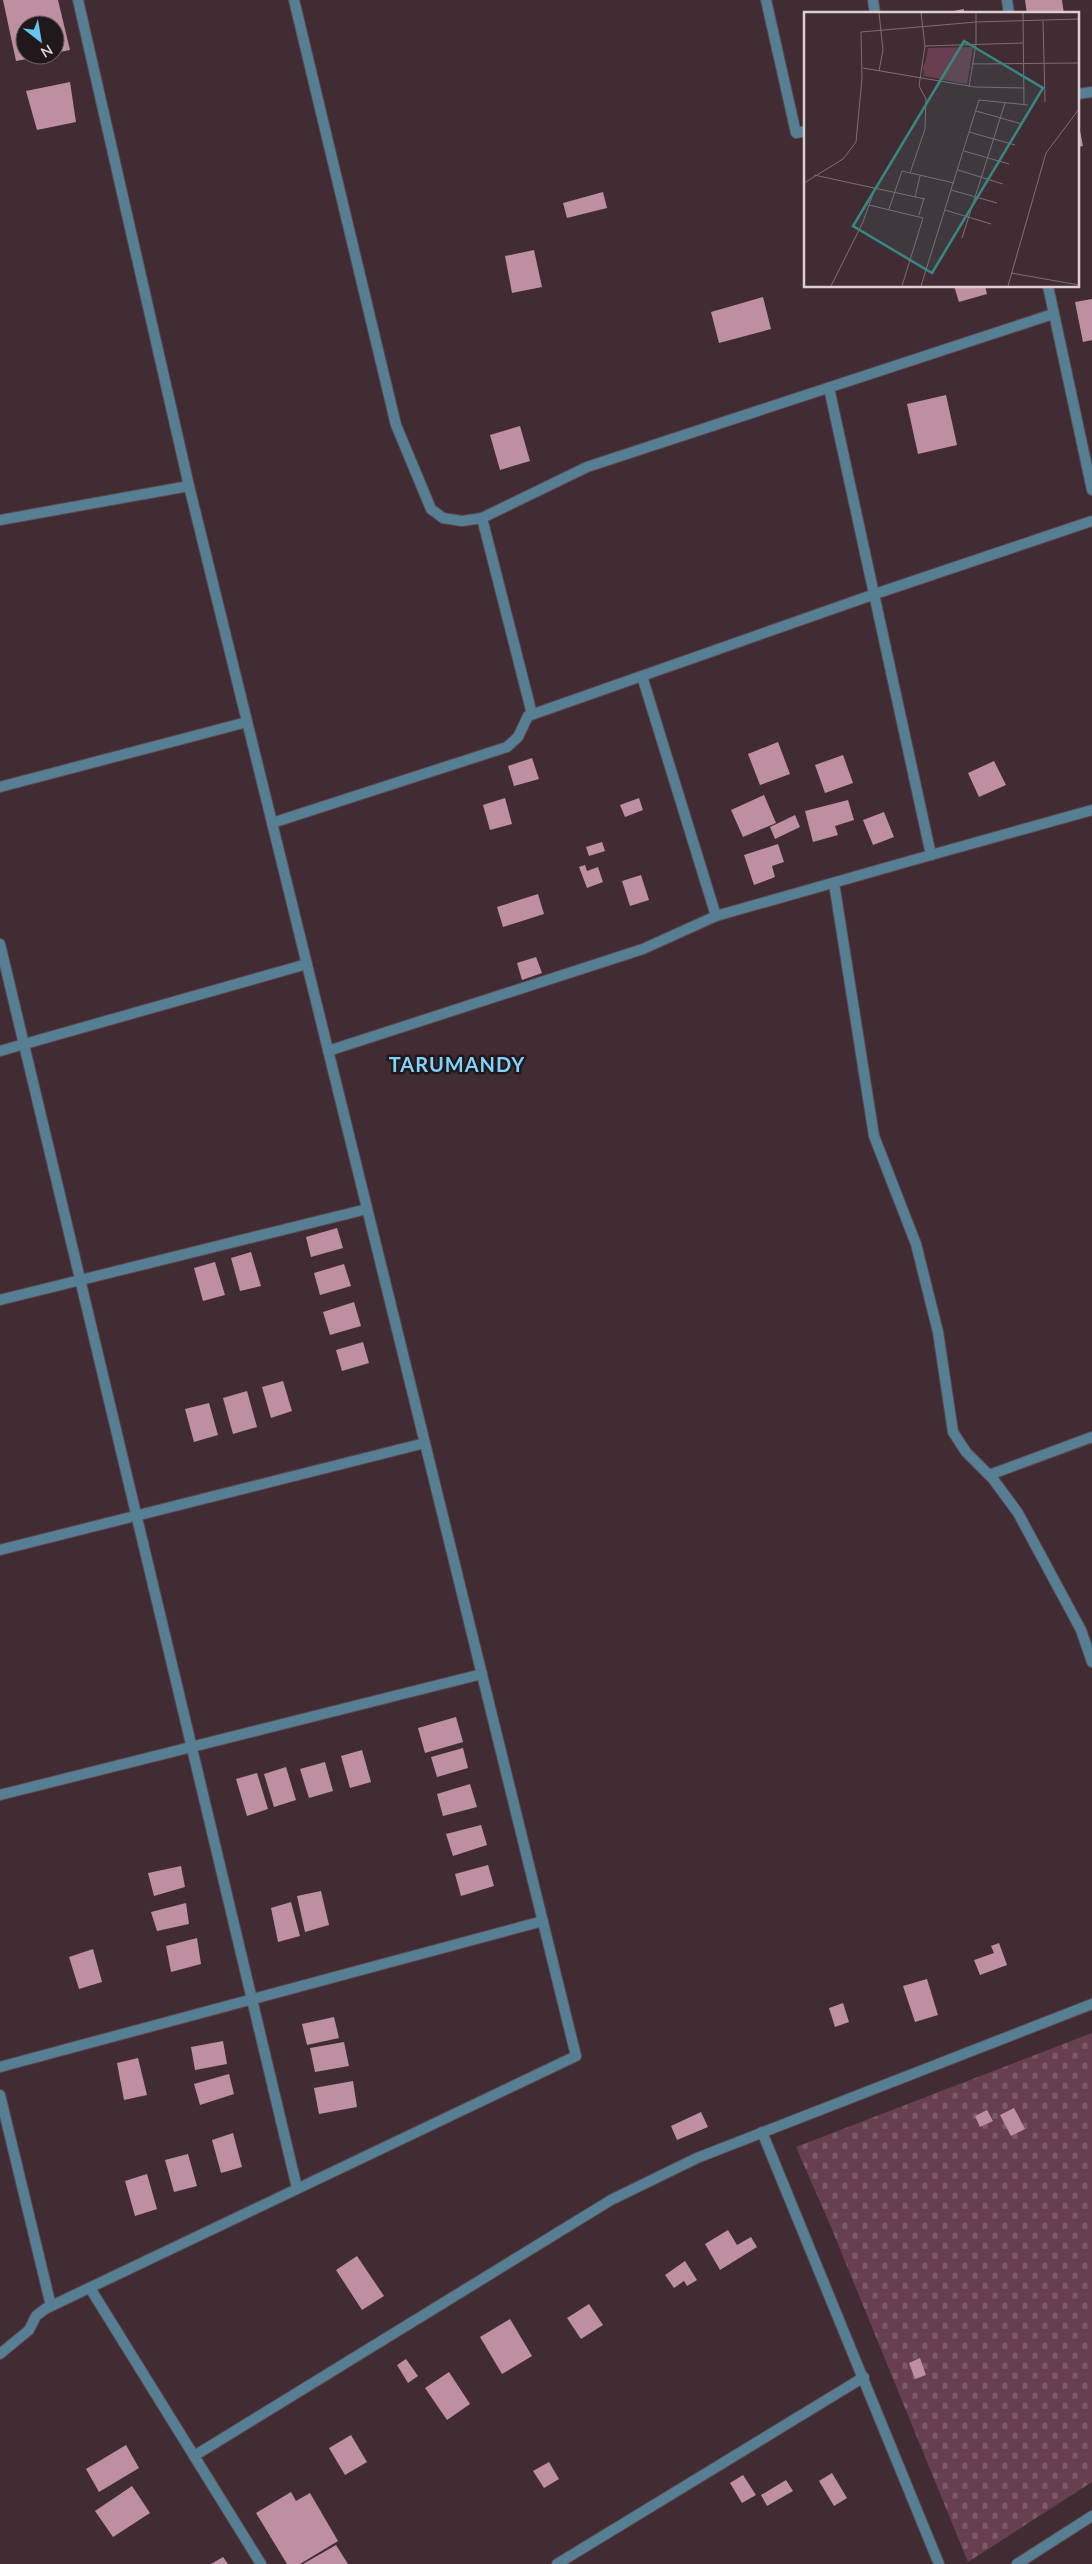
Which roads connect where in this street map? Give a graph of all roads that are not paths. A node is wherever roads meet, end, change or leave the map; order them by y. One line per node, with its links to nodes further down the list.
1 (78, 0): 8 (street)
2 (294, 0): 10 (street)
3 (766, 0): 4 (street)
4 (804, 131)
5 (1048, 288): 6 (street)
6 (1053, 314): 7 (street); 9 (street)
7 (830, 388): 10 (street); 13 (street)
8 (189, 486): 11 (street); 16 (street)
9 (1092, 490)
10 (482, 518): 15 (street)
11 (0, 520)
12 (1092, 521): 13 (street)
13 (875, 594): 14 (street); 20 (street)
14 (642, 676): 15 (street); 22 (street)
15 (530, 715): 19 (street)
16 (247, 722): 17 (street); 19 (street)
17 (0, 787)
18 (1092, 810): 20 (street)
19 (272, 823): 24 (street)
20 (931, 855): 21 (street)
21 (834, 883): 22 (street); 33 (street)
22 (716, 916): 27 (street)
23 (0, 944): 25 (street)
24 (307, 964): 25 (street); 27 (street)
25 (24, 1044): 26 (street); 29 (street)
26 (0, 1051)
27 (328, 1051): 28 (street)
28 (367, 1210): 29 (street); 32 (street)
29 (80, 1280): 30 (street); 34 (street)
30 (0, 1300)
31 (1092, 1437): 33 (street)
32 (425, 1443): 34 (street); 37 (street)
33 (988, 1475): 36 (street)
34 (137, 1516): 35 (street); 38 (street)
35 (0, 1550)
36 (1092, 1662)
37 (482, 1674): 38 (street); 40 (street)
38 (192, 1747): 39 (street); 41 (street)
39 (0, 1795)
40 (543, 1921): 41 (street); 46 (street)
41 (252, 1999): 43 (street); 46 (street)
42 (1092, 2004): 45 (street)
43 (0, 2067)
44 (0, 2095): 48 (street)
45 (762, 2132): 50 (street); 51 (street)
46 (298, 2188): 47 (street)
47 (90, 2288): 48 (street); 51 (street)
48 (48, 2307): 49 (street)
49 (0, 2354)
50 (864, 2377): 54 (street); 55 (street)
51 (194, 2456): 53 (street)
52 (1092, 2516): 56 (street)
53 (261, 2564)
54 (556, 2564)
55 (939, 2564)
56 (1017, 2564)

